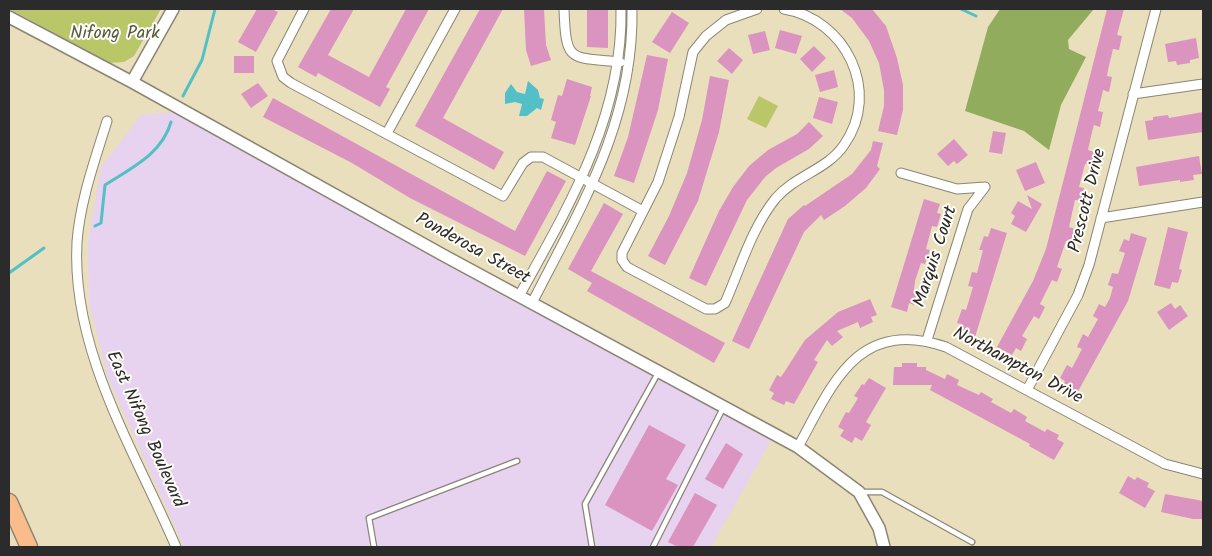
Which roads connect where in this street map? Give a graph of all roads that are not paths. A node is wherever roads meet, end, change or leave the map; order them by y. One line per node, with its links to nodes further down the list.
1 (173, 9): 13 (street)
2 (304, 9): 17 (street)
3 (456, 9): 17 (street)
4 (564, 9): 11 (street)
5 (621, 9): 11 (street)
6 (632, 9): 12 (street)
7 (757, 9): 22 (street)
8 (784, 9): 22 (street)
9 (1156, 9): 15 (street, Prescott Drive)
10 (9, 18): 13 (street, Ponderosa Street)
11 (617, 61): 12 (street); 19 (street)
12 (628, 62): 20 (street)
13 (132, 82): 24 (street, Ponderosa Street)
14 (1203, 84): 15 (street)
15 (1133, 94): 23 (street, Prescott Drive)
16 (107, 121): 37 (street, East Nifong Boulevard)
17 (387, 134): 19 (street)
18 (901, 173): 26 (street, Marquis Court)
19 (583, 178): 20 (street); 24 (street)
20 (593, 184): 22 (street); 25 (street)
21 (1203, 202): 23 (street)
22 (643, 212)
23 (1101, 218): 28 (street, Prescott Drive)
24 (519, 296): 25 (street, Ponderosa Street)
25 (532, 303): 27 (street, Ponderosa Street)
26 (927, 340): 28 (street, Northampton Drive); 30 (street, Northampton Drive)
27 (659, 372): 29 (street, Ponderosa Street); 39 (lane)
28 (1026, 390): 32 (street, Northampton Drive)
29 (724, 407): 30 (street, Ponderosa Street); 40 (lane)
30 (798, 447): 33 (street, Ponderosa Street)
31 (517, 461): 38 (lane)
32 (1203, 474)
33 (859, 492): 35 (lane); 41 (street, Ponderosa Street)
34 (9, 502): 36 (highway)
35 (972, 542)
36 (29, 547)
37 (176, 547)
38 (374, 547)
39 (592, 547)
40 (653, 547)
41 (884, 547)

